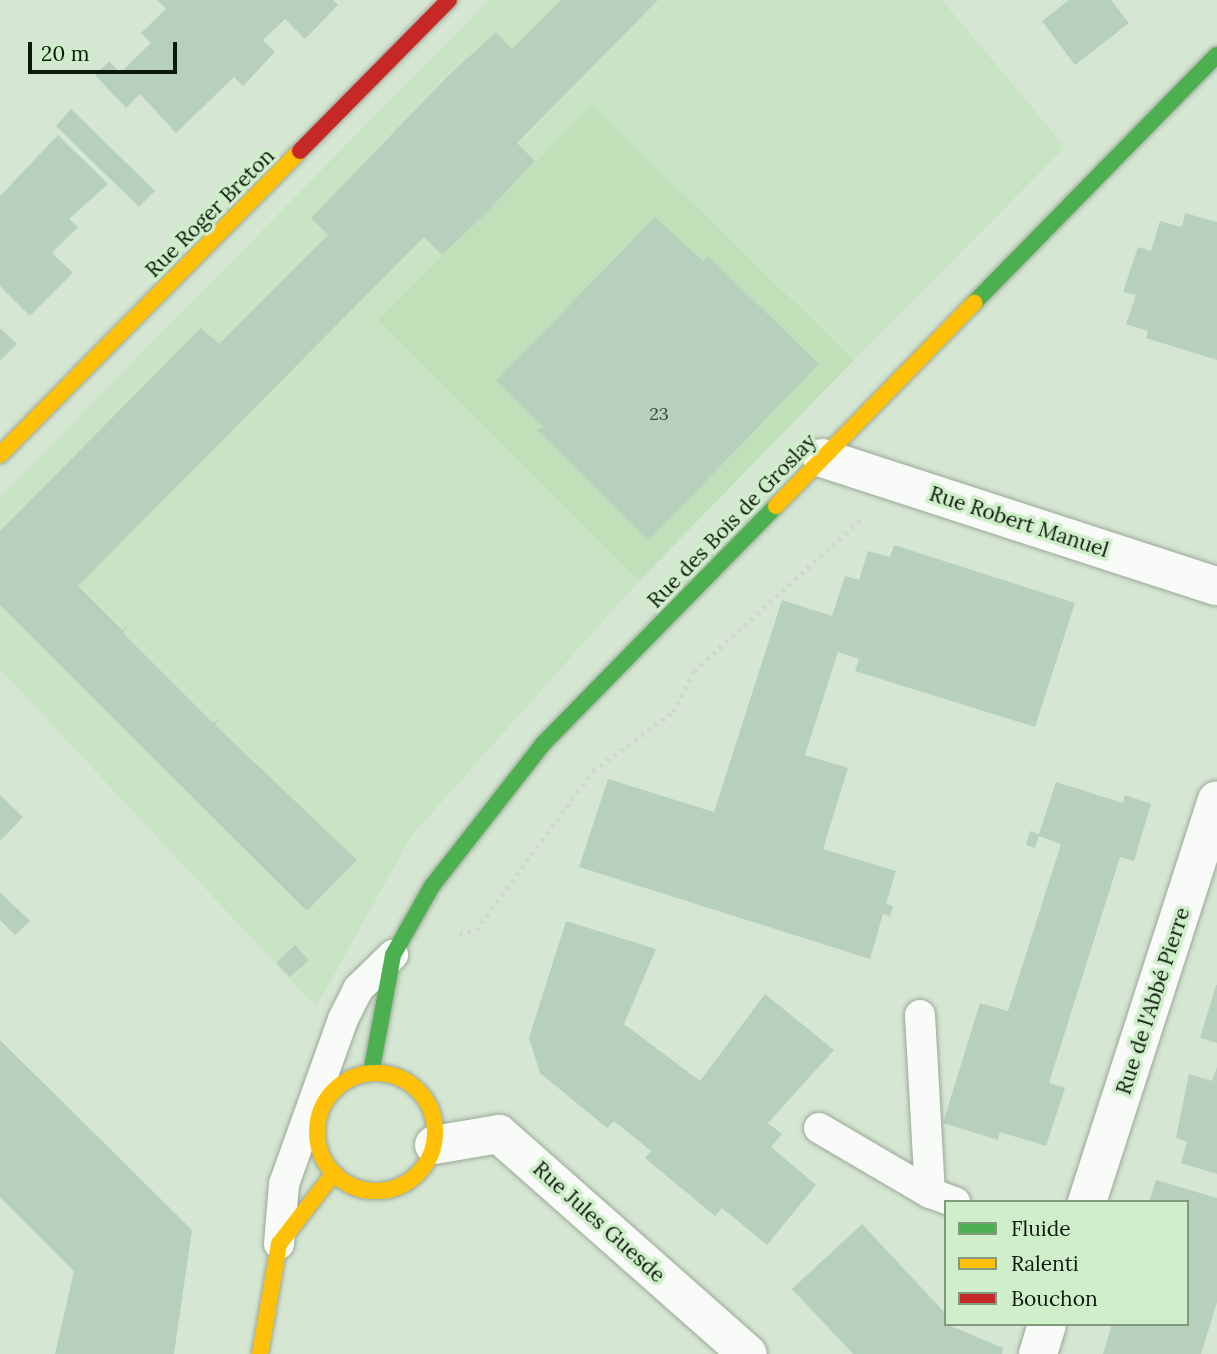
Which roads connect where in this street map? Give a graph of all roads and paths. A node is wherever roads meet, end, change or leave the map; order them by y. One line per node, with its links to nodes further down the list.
1 (449, 0): 3 (street, Rue Roger Breton)
2 (1217, 55): 4 (street, Rue des Bois de Groslay)
3 (0, 455)
4 (822, 458): 5 (street, Rue Robert Manuel); 8 (street, Rue des Bois de Groslay)
5 (901, 483): 6 (street, Rue Robert Manuel); 8 (path)
6 (1217, 586)
7 (1217, 800): 16 (street, Rue de l'Abbé Pierre)
8 (410, 925): 9 (street, Rue des Bois de Groslay)
9 (393, 955): 11 (street, Rue des Bois de Groslay); 17 (lane)
10 (920, 1015): 15 (lane)
11 (371, 1073): 13 (street); 14 (street)
12 (819, 1128): 15 (lane)
13 (434, 1145): 14 (street); 20 (street, Rue Jules Guesde)
14 (334, 1173): 17 (street)
15 (942, 1197)
16 (1088, 1200)
17 (279, 1244): 19 (street)
18 (1046, 1326): 21 (street)
19 (260, 1354)
20 (748, 1354)
21 (1038, 1354)

